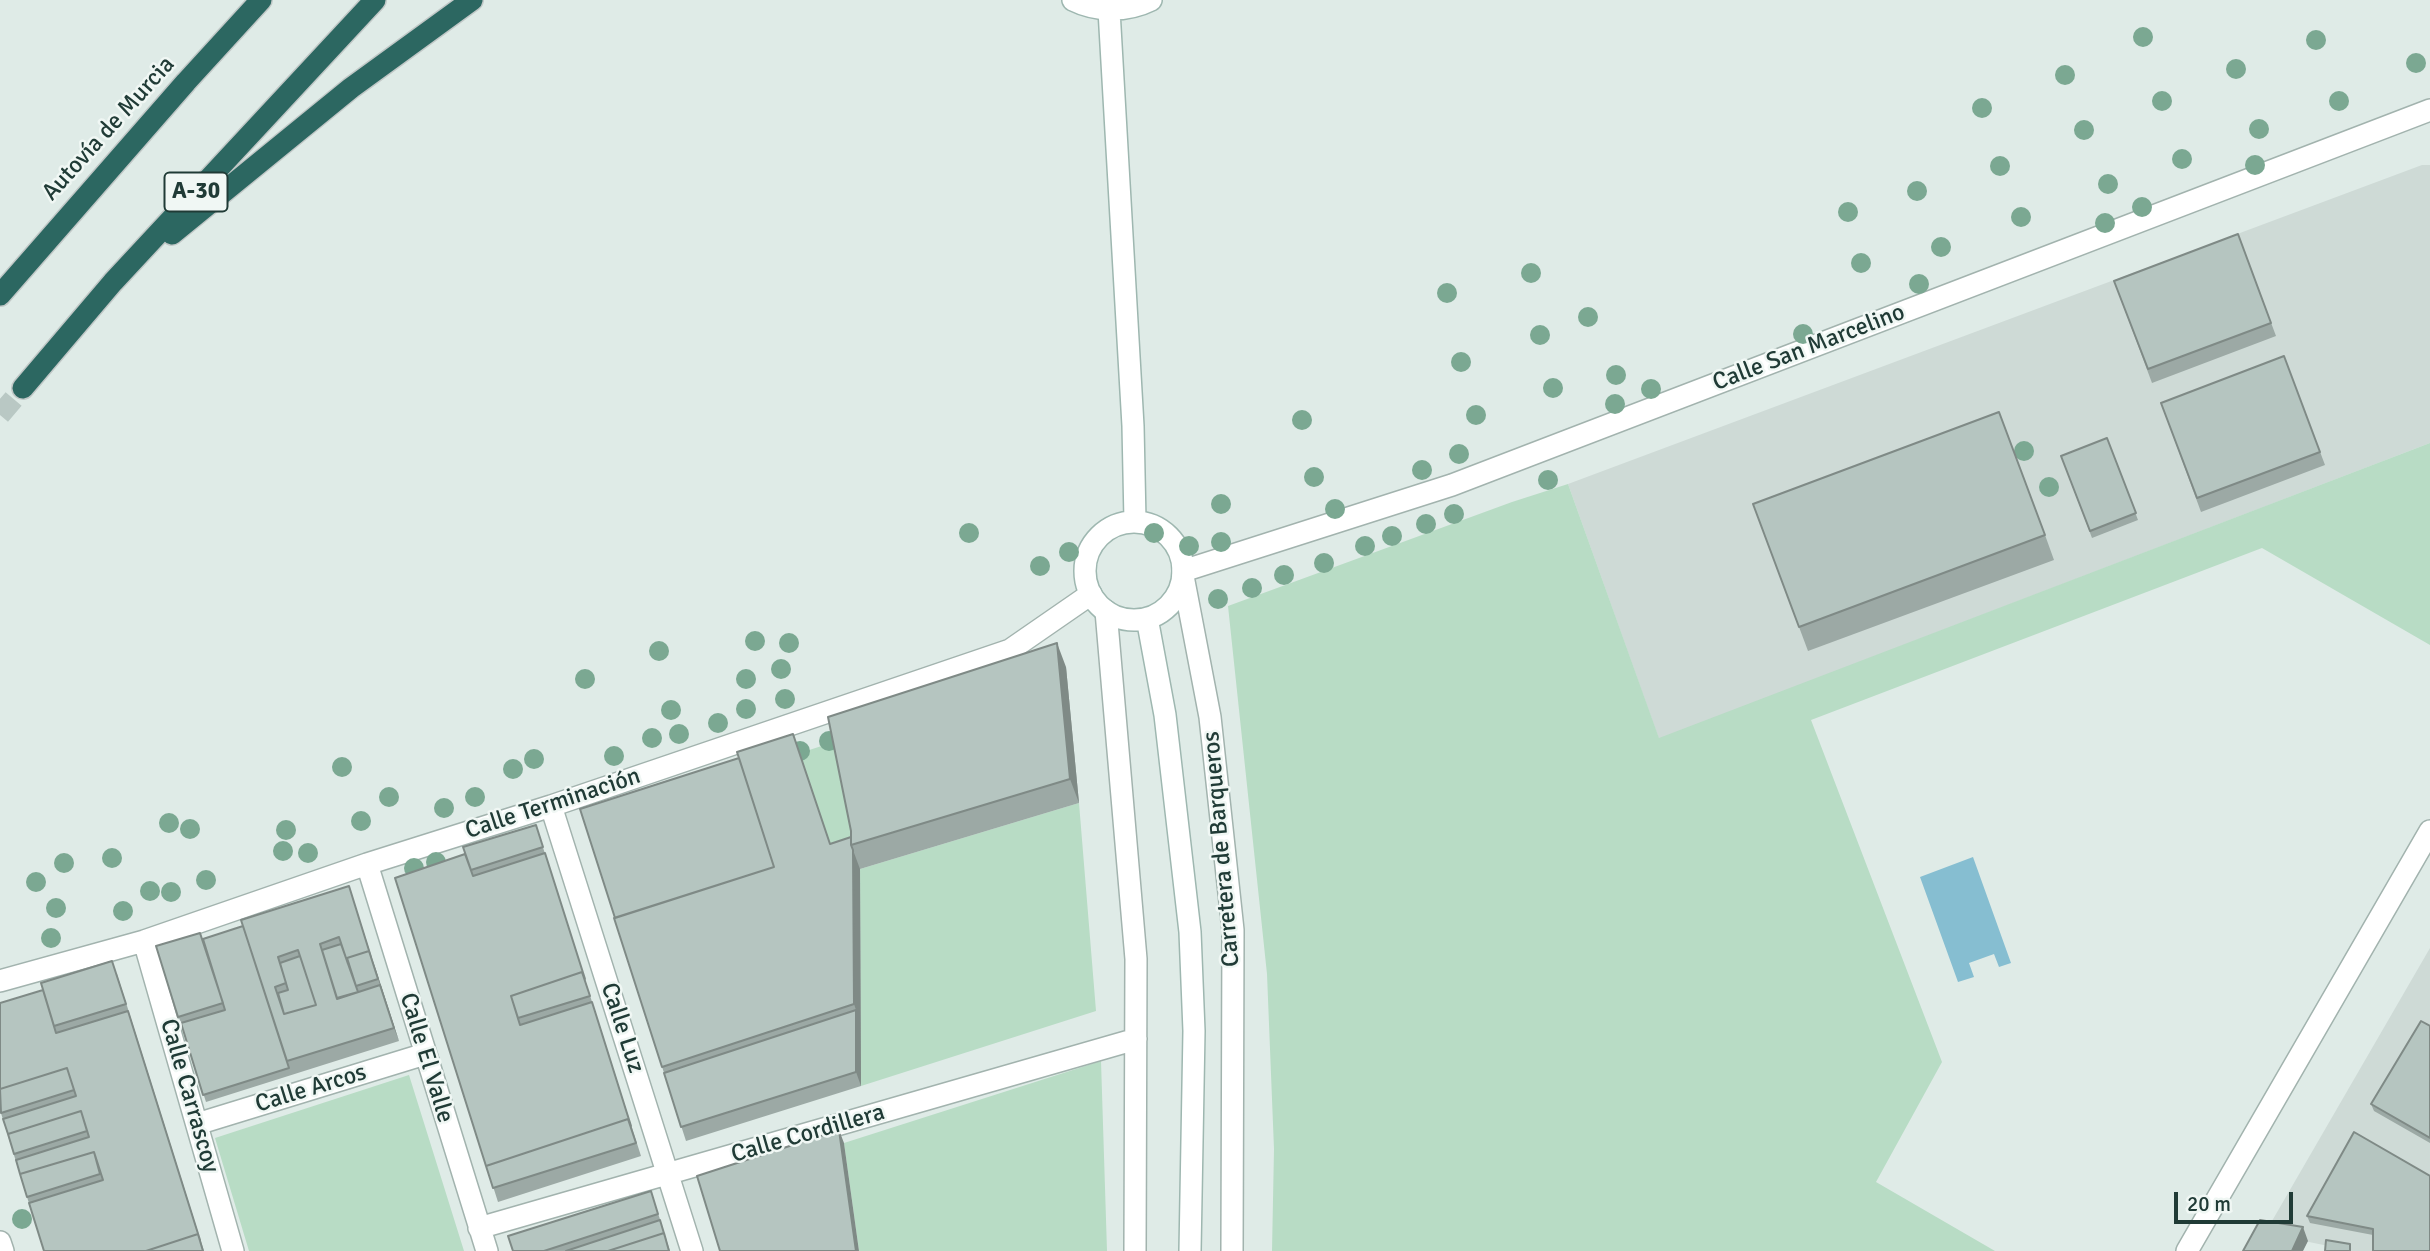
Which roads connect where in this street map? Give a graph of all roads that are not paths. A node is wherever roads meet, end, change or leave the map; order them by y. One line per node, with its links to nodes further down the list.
1 (261, 0): 9 (highway, Autovía de Murcia)
2 (375, 0): 8 (highway, A-30)
3 (472, 0): 8 (highway)
4 (1073, 0): 6 (street)
5 (1151, 0): 6 (street)
6 (1109, 10): 11 (street)
7 (2430, 110): 12 (street, Calle San Marcelino)
8 (113, 282): 10 (highway, A-30)
9 (0, 295)
10 (23, 387)
11 (1135, 521): 12 (street); 13 (street)
12 (1183, 573): 15 (street); 33 (street, Carretera de Barqueros)
13 (1091, 594): 14 (street); 16 (street, Calle Terminación)
14 (1106, 611): 15 (street); 21 (street)
15 (1147, 618): 32 (street, Carretera de Barqueros)
16 (551, 806): 18 (street, Calle Terminación); 24 (street, Calle Luz)
17 (2430, 831): 34 (street)
18 (367, 864): 19 (street, Calle Terminación); 22 (street, Calle El Valle)
19 (144, 941): 20 (street, Calle Terminación); 23 (street, Calle Carrascoy)
20 (0, 981)
21 (1136, 1039): 24 (street, Calle Cordillera); 31 (street)
22 (425, 1054): 23 (street, Calle Arcos); 25 (street, Calle El Valle)
23 (197, 1124): 28 (street, Calle Carrascoy)
24 (668, 1174): 25 (street, Calle Cordillera); 30 (street, Calle Luz)
25 (479, 1228): 29 (street, Calle El Valle)
26 (0, 1242): 27 (street)
27 (3, 1251)
28 (233, 1251)
29 (487, 1251)
30 (692, 1251)
31 (1135, 1251)
32 (1191, 1251)
33 (1232, 1251)
34 (2188, 1251)

